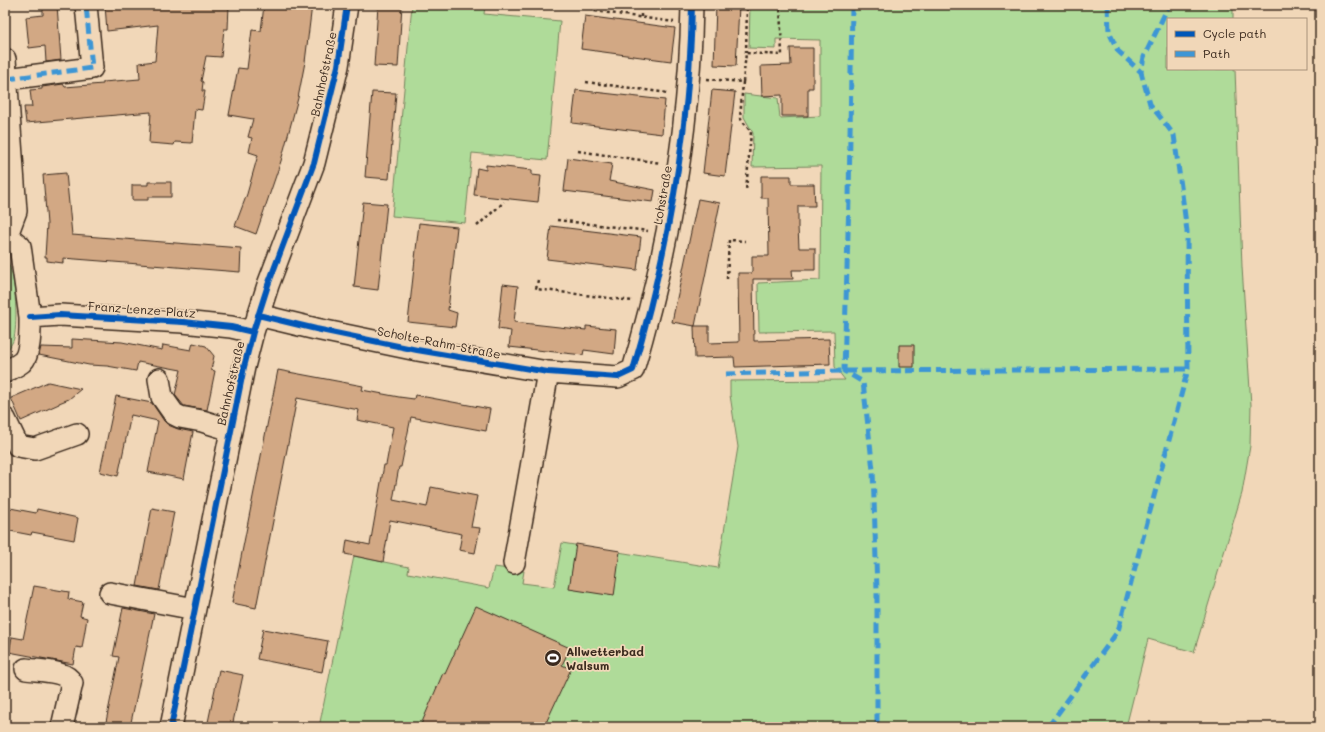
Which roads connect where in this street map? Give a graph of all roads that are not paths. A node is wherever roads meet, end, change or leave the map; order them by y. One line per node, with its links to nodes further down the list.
1 (86, 5): 5 (street)
2 (347, 5): 8 (street, Bahnhofstraße)
3 (692, 15): 11 (street, Lohstraße)
4 (5, 59): 5 (street)
5 (7, 79): 6 (street)
6 (6, 235): 7 (street)
7 (30, 316): 8 (street, Franz-Lenze-Platz); 9 (street)
8 (256, 324): 10 (street, Scholte-Rahm-Straße); 14 (street, Bahnhofstraße)
9 (5, 372)
10 (548, 372): 11 (street, Scholte-Rahm-Straße); 16 (street)
11 (618, 377)
12 (159, 379): 14 (street)
13 (5, 419): 15 (street)
14 (231, 430): 18 (street, Bahnhofstraße)
15 (77, 434)
16 (514, 563)
17 (110, 593): 18 (street)
18 (195, 609): 21 (street, Bahnhofstraße)
19 (26, 669): 20 (street)
20 (62, 727)
21 (171, 727)

